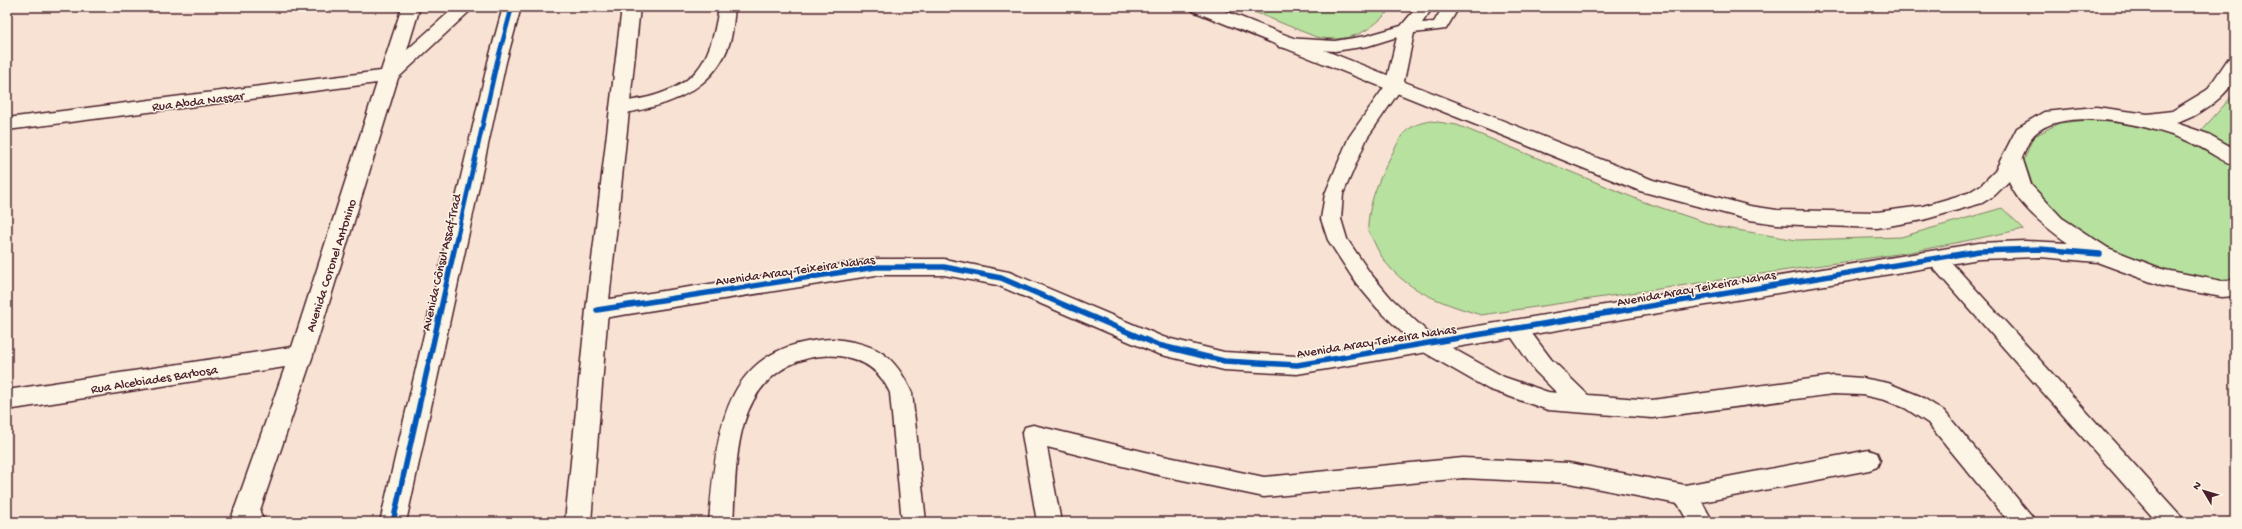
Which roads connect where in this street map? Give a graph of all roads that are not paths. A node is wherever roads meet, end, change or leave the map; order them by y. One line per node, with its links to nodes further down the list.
1 (411, 7): 12 (street, Avenida Coronel Antonino)
2 (464, 7): 12 (street)
3 (512, 7): 31 (street, Avenida Cônsul Assaf Trad)
4 (631, 7): 14 (street)
5 (727, 7): 14 (lane)
6 (1199, 7): 10 (street)
7 (1425, 7): 9 (lane)
8 (1451, 7): 9 (lane)
9 (1407, 29): 10 (lane); 13 (lane)
10 (1285, 43): 13 (street)
11 (2235, 63): 15 (street)
12 (390, 76): 16 (street, Rua Abda Nassar); 25 (street, Avenida Coronel Antonino)
13 (1394, 86): 17 (street); 24 (lane)
14 (620, 108): 22 (street)
15 (2146, 120): 17 (street); 18 (street)
16 (7, 124)
17 (2012, 156): 19 (street)
18 (2235, 158)
19 (2100, 254): 20 (street, Avenida Aracy Teixeira Nahas); 21 (street)
20 (1936, 258): 23 (street, Avenida Aracy Teixeira Nahas); 38 (lane)
21 (2235, 288)
22 (596, 310): 24 (street, Avenida Aracy Teixeira Nahas); 32 (street)
23 (1517, 329): 24 (street, Avenida Aracy Teixeira Nahas); 27 (lane)
24 (1427, 344): 27 (lane)
25 (301, 355): 26 (street, Rua Alcebiades Barbosa); 30 (street, Avenida Coronel Antonino)
26 (7, 400)
27 (1583, 404): 37 (lane)
28 (1869, 460): 29 (lane)
29 (1685, 495): 35 (lane); 36 (lane)
30 (247, 518)
31 (393, 522)
32 (578, 522)
33 (721, 522): 34 (lane)
34 (914, 522)
35 (1049, 522)
36 (1701, 522)
37 (2022, 522)
38 (2172, 522)

